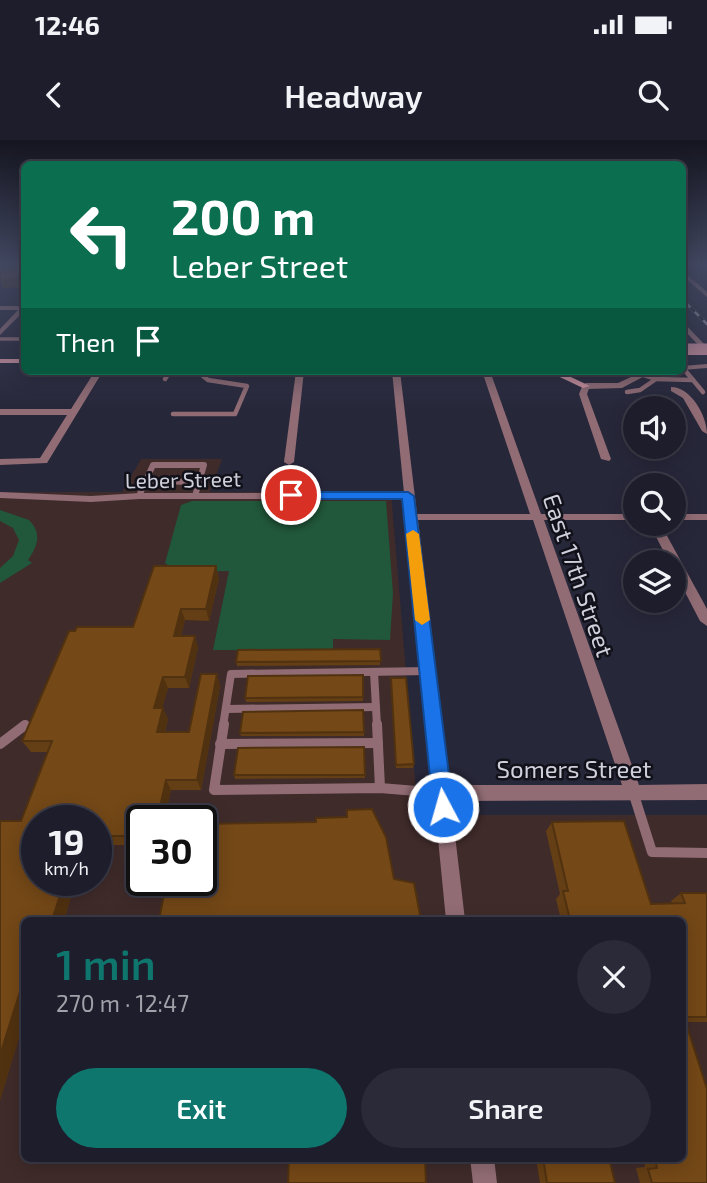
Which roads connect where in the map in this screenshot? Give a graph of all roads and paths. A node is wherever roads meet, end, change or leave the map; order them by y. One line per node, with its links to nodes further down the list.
1 (20, 313): 3 (street)
2 (686, 327): 7 (street)
3 (0, 333)
4 (0, 339): 5 (lane)
5 (21, 339)
6 (686, 351): 7 (main road, bridge)
7 (707, 351)
8 (0, 361): 9 (main road)
9 (21, 361)
10 (707, 366): 11 (street)
11 (686, 368)
12 (0, 369): 13 (main road)
13 (21, 369)
14 (686, 372): 25 (lane)
15 (96, 375): 31 (street)
16 (168, 375): 24 (lane)
17 (204, 375): 32 (lane)
18 (300, 375): 36 (street)
19 (396, 375): 42 (street)
20 (487, 375): 44 (street, East 17th Street)
21 (560, 375): 26 (main road)
22 (575, 375): 26 (main road)
23 (649, 375): 25 (lane); 26 (street); 29 (lane)
24 (166, 379)
25 (693, 380): 28 (lane)
26 (586, 386): 34 (street)
27 (674, 389): 33 (street)
28 (703, 392)
29 (627, 393)
30 (0, 412): 31 (street)
31 (72, 412): 35 (street)
32 (173, 414)
33 (707, 431)
34 (606, 459)
35 (0, 461)
36 (289, 462)
37 (146, 481): 38 (lane); 38 (lane); 40 (lane)
38 (199, 482): 41 (lane)
39 (0, 495): 40 (lane, Leber Street)
40 (139, 496): 41 (lane, Leber Street)
41 (195, 496): 42 (lane, Leber Street)
42 (408, 496): 43 (street)
43 (411, 517): 44 (street); 50 (street)
44 (537, 517): 45 (street); 59 (street, East 17th Street)
45 (623, 517)
46 (686, 517): 47 (street)
47 (707, 517)
48 (661, 536): 49 (street)
49 (707, 621)
50 (428, 671): 51 (lane); 61 (street)
51 (374, 672): 52 (lane); 53 (lane)
52 (376, 707): 53 (lane); 55 (lane)
53 (226, 709): 57 (lane)
54 (25, 724): 56 (lane)
55 (378, 743): 57 (lane); 58 (lane)
56 (0, 744)
57 (220, 744): 58 (lane)
58 (380, 788): 61 (lane)
59 (633, 792): 60 (street, Somers Street); 61 (street, Somers Street); 62 (lane)
60 (707, 792)
61 (442, 793): 63 (street)
62 (707, 853)
63 (456, 917)
64 (482, 1162): 65 (street)
65 (485, 1183)

